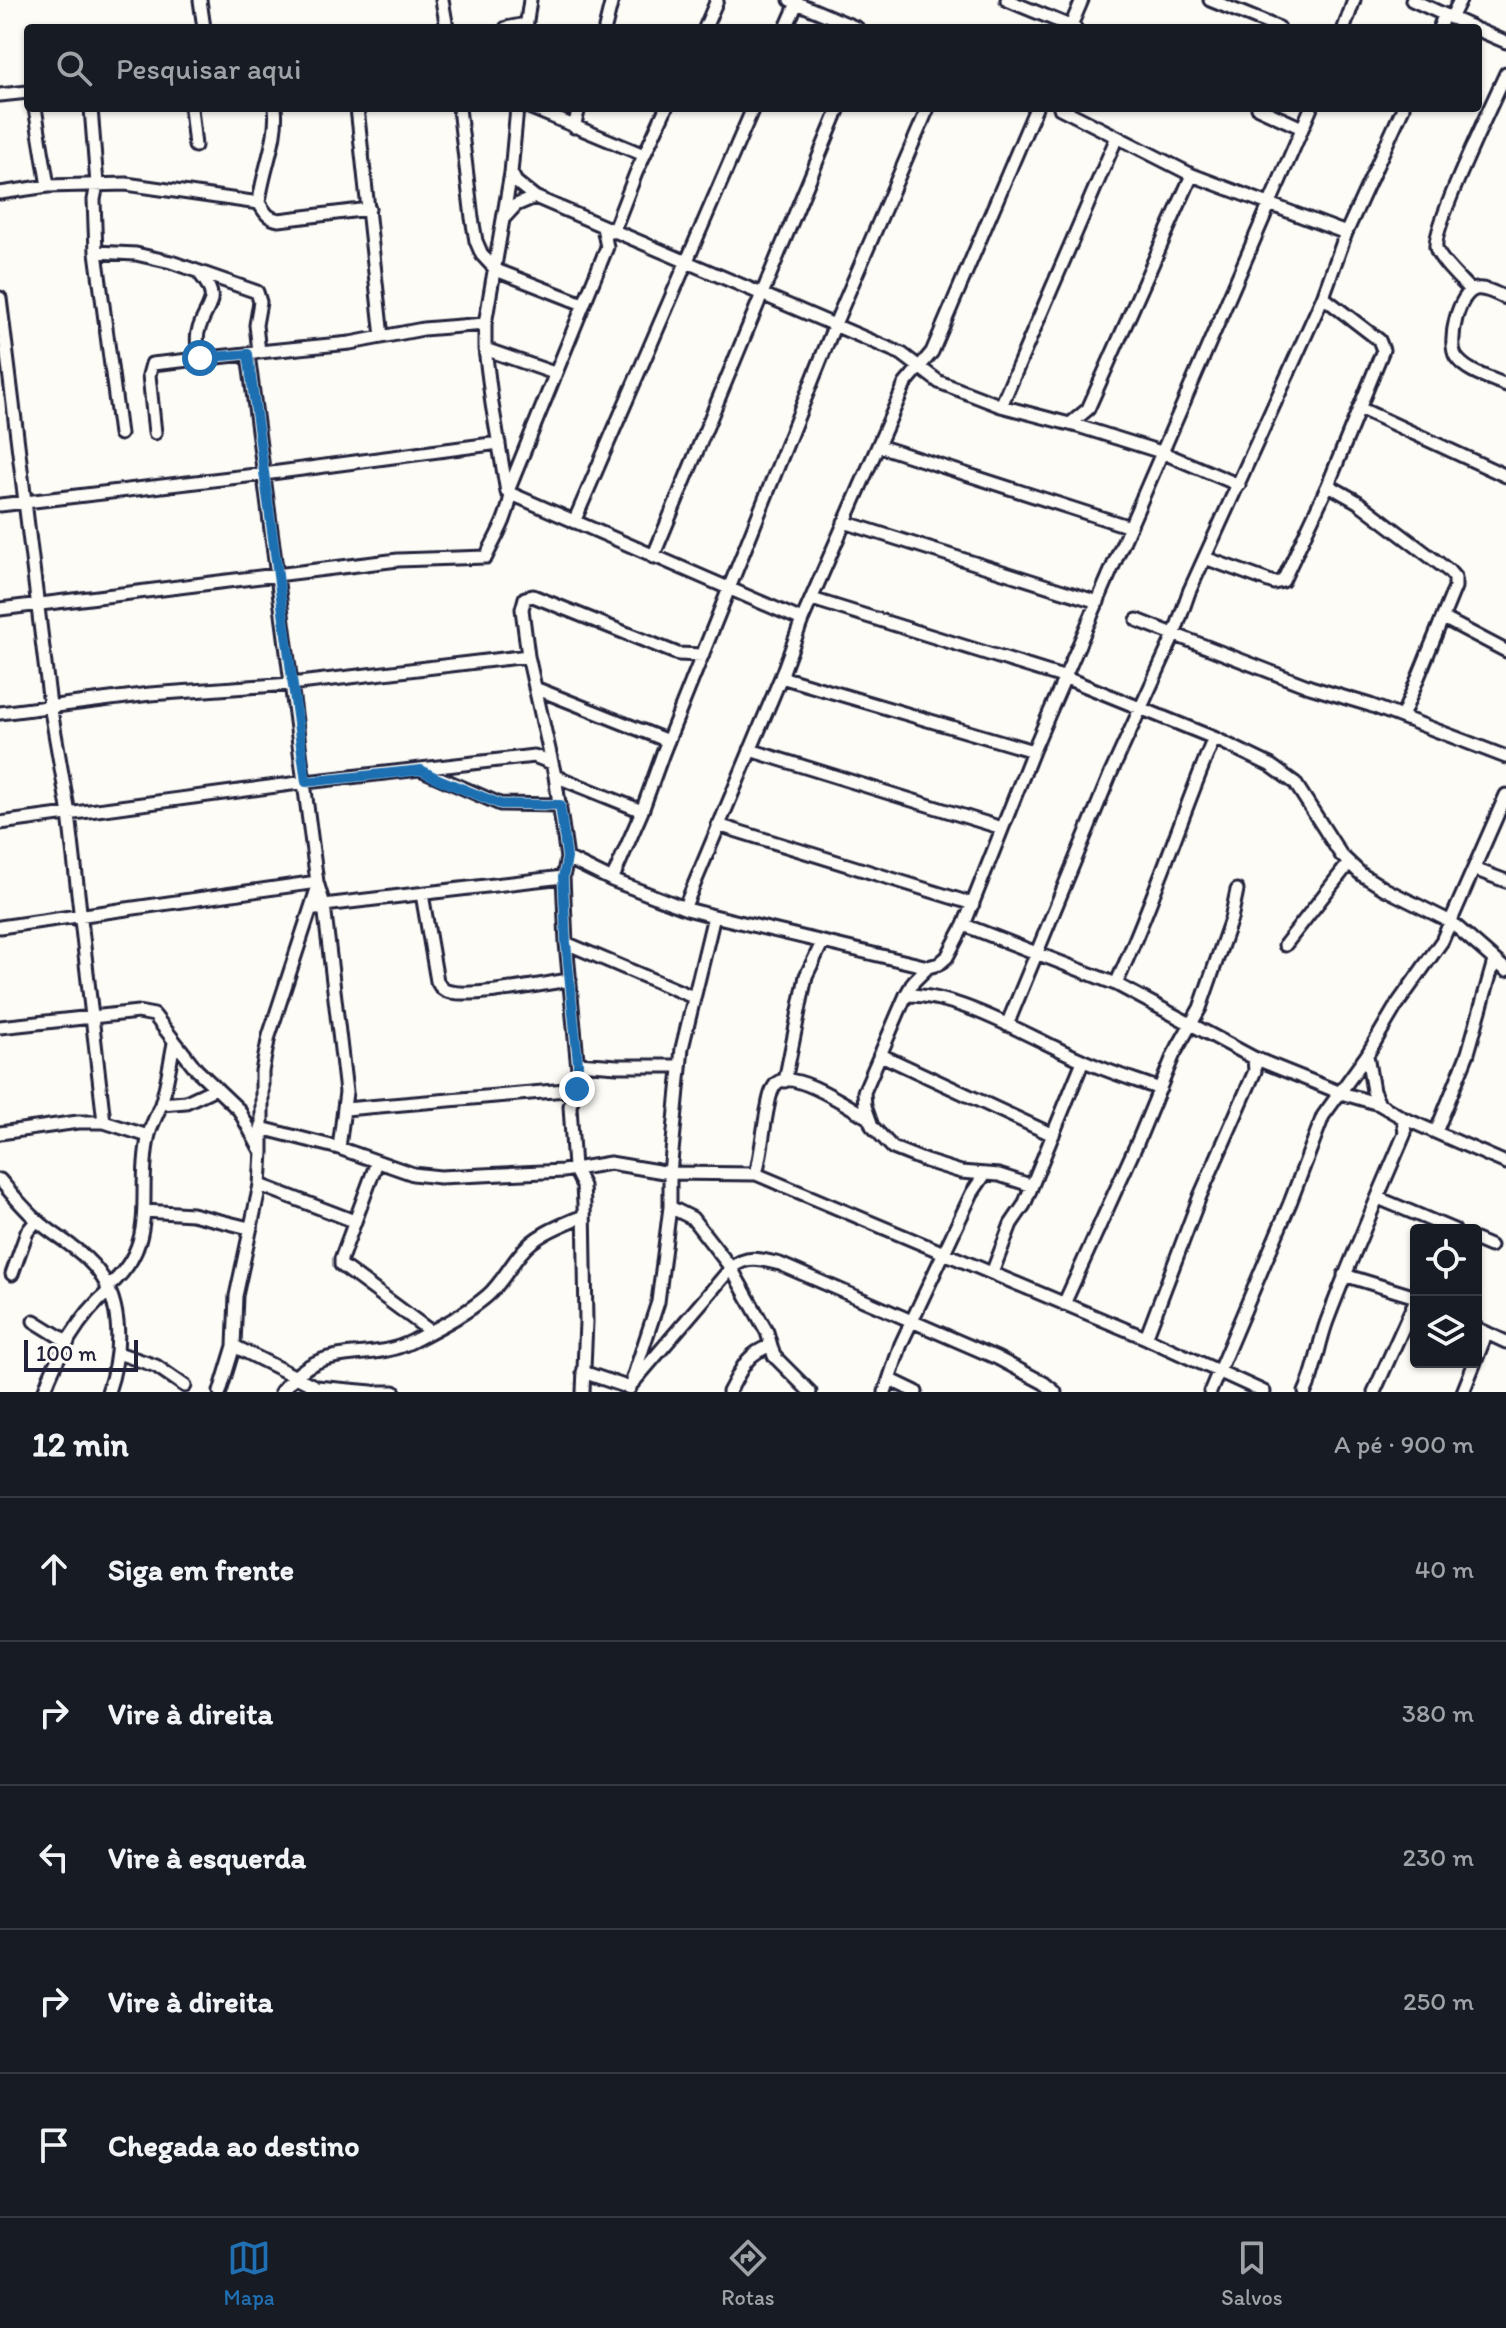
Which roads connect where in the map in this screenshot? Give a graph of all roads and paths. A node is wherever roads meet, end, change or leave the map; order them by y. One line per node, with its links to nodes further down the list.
1 (200, 0): 14 (street)
2 (530, 0): 16 (street)
3 (612, 0): 17 (street)
4 (717, 0): 18 (street)
5 (1007, 0): 21 (street)
6 (1082, 0): 22 (street)
7 (1210, 0): 23 (street)
8 (1354, 0): 24 (street)
9 (1412, 0): 13 (street)
10 (1460, 0): 13 (street)
11 (446, 1): 15 (street)
12 (794, 1): 19 (street); 20 (street)
13 (1448, 17): 25 (street); 26 (street)
14 (203, 24)
15 (447, 24)
16 (526, 24)
17 (606, 24)
18 (707, 24)
19 (787, 24)
20 (848, 24)
21 (1065, 24)
22 (1073, 24)
23 (1269, 24)
24 (1345, 24)
25 (1442, 24)
26 (1464, 24)
27 (1482, 32): 28 (street)
28 (1506, 42)
29 (1506, 73): 74 (street)
30 (24, 92): 31 (street)
31 (0, 95)
32 (36, 112): 59 (street)
33 (91, 112): 57 (street)
34 (191, 112): 53 (street)
35 (275, 112): 63 (street)
36 (357, 112): 65 (street)
37 (460, 112): 72 (street)
38 (517, 112): 55 (street)
39 (540, 112): 50 (street)
40 (578, 112): 50 (street)
41 (664, 112): 54 (street)
42 (751, 112): 71 (street)
43 (837, 112): 75 (street)
44 (926, 112): 81 (street)
45 (1034, 112): 86 (street)
46 (1068, 112): 52 (street)
47 (1267, 112): 51 (street)
48 (1309, 112): 51 (street)
49 (1401, 112): 68 (street)
50 (574, 127): 54 (street)
51 (1302, 128): 64 (street)
52 (1117, 137): 56 (street); 89 (street)
53 (195, 146)
54 (644, 155): 67 (street)
55 (511, 173): 61 (street); 66 (street)
56 (1192, 175): 64 (street); 91 (street)
57 (97, 184): 58 (street); 62 (street); 63 (street)
58 (76, 185): 59 (street); 62 (street)
59 (48, 186): 60 (street)
60 (0, 193)
61 (535, 197): 66 (street); 67 (street)
62 (94, 200): 70 (street)
63 (259, 203): 65 (street)
64 (1267, 204): 68 (street); 98 (street)
65 (369, 209): 82 (street)
66 (504, 218): 72 (street)
67 (613, 232): 69 (street); 69 (street); 71 (street)
68 (1346, 233): 77 (street)
69 (607, 247): 79 (street)
70 (96, 252): 73 (street); 95 (street)
71 (688, 261): 75 (street); 106 (street)
72 (496, 270): 79 (street); 80 (street)
73 (200, 274): 84 (street); 85 (street)
74 (1470, 290): 76 (street); 88 (street)
75 (762, 293): 81 (street); 109 (street)
76 (1505, 293)
77 (1323, 297): 90 (street); 101 (street)
78 (0, 304): 104 (street)
79 (583, 304): 87 (street)
80 (485, 324): 82 (street); 83 (street)
81 (835, 324): 86 (street); 112 (street)
82 (382, 337): 84 (street)
83 (485, 349): 87 (street); 96 (street)
84 (254, 353): 85 (street); 99 (street)
85 (200, 358): 94 (street)
86 (919, 367): 89 (street); 97 (street)
87 (554, 373): 103 (street)
88 (1506, 385)
89 (1001, 406): 92 (street)
90 (1359, 408): 100 (street); 102 (street)
91 (1088, 409): 92 (street); 93 (street)
92 (1070, 424): 93 (street)
93 (1097, 432): 98 (street)
94 (155, 433)
95 (120, 434)
96 (499, 443): 99 (street); 103 (street)
97 (879, 446): 107 (street); 108 (street)
98 (1161, 452): 101 (street); 108 (street)
99 (264, 474): 104 (street); 111 (street)
100 (1506, 476)
101 (1239, 485): 110 (street)
102 (1328, 485): 110 (street); 117 (street)
103 (509, 494): 106 (street); 111 (street)
104 (23, 501): 105 (street); 115 (street)
105 (0, 505)
106 (574, 522): 109 (street)
107 (844, 522): 113 (street); 114 (street)
108 (1130, 527): 114 (street)
109 (653, 557): 112 (street)
110 (1205, 558): 120 (street)
111 (277, 573): 115 (street); 128 (street)
112 (729, 587): 118 (street); 123 (street)
113 (812, 599): 118 (street); 127 (street)
114 (1098, 602): 127 (street)
115 (39, 603): 116 (street); 130 (street)
116 (0, 609)
117 (1443, 618): 121 (street); 133 (street)
118 (802, 620): 126 (street)
119 (1137, 620): 120 (street)
120 (1174, 635): 131 (street); 133 (street)
121 (1506, 651)
122 (678, 654): 123 (street); 124 (street); 125 (street)
123 (703, 655): 125 (street)
124 (528, 656): 128 (street); 129 (street)
125 (696, 673): 136 (street)
126 (781, 677): 137 (street); 138 (street)
127 (1066, 678): 131 (street); 138 (street)
128 (291, 684): 130 (street); 144 (street)
129 (535, 688): 135 (street); 136 (street)
130 (50, 705): 132 (street); 148 (street)
131 (1140, 710): 134 (street); 173 (street)
132 (0, 713)
133 (1402, 717): 140 (street)
134 (1214, 738): 153 (street); 179 (street)
135 (547, 741): 139 (street); 141 (street)
136 (668, 741): 147 (street)
137 (750, 750): 150 (street); 151 (street)
138 (1033, 751): 151 (street)
139 (534, 756): 141 (street); 142 (street)
140 (1506, 757)
141 (552, 763): 143 (street)
142 (421, 770): 144 (street); 146 (street)
143 (555, 776): 146 (street); 147 (street)
144 (306, 782): 148 (street); 158 (street)
145 (1506, 795): 154 (street)
146 (560, 805): 152 (street)
147 (642, 811): 156 (street)
148 (69, 814): 149 (street); 164 (street)
149 (0, 823)
150 (718, 825): 161 (street); 163 (street)
151 (1002, 828): 161 (street)
152 (567, 858): 155 (street); 156 (street)
153 (1349, 863): 167 (street); 172 (street)
154 (1474, 869): 157 (street); 167 (street)
155 (563, 877): 160 (street); 170 (street)
156 (612, 880): 163 (street)
157 (1506, 881)
158 (318, 884): 162 (street); 164 (street); 166 (street)
159 (1237, 890): 183 (street)
160 (422, 894): 162 (street); 178 (street)
161 (973, 904): 168 (street)
162 (324, 905): 166 (street); 204 (street)
163 (687, 909): 165 (street)
164 (81, 915): 169 (street); 182 (street)
165 (714, 916): 171 (street); 181 (street)
166 (308, 917): 208 (street)
167 (1451, 922): 175 (street); 190 (street)
168 (964, 925): 173 (street); 176 (street)
169 (0, 927)
170 (566, 943): 174 (street); 178 (street)
171 (822, 943): 176 (street); 197 (street)
172 (1285, 945)
173 (1036, 951): 179 (street); 184 (street)
174 (586, 952): 178 (street); 181 (street)
175 (1494, 961): 177 (street); 210 (street)
176 (928, 967): 180 (street)
177 (1506, 970)
178 (569, 976): 194 (street)
179 (1116, 984): 183 (street)
180 (906, 995): 184 (street); 189 (street)
181 (693, 997): 195 (street)
182 (93, 1018): 185 (street); 188 (street); 207 (street)
183 (1191, 1023): 186 (street); 187 (street)
184 (1007, 1025): 192 (street)
185 (0, 1027)
186 (1210, 1034): 187 (street); 191 (street)
187 (1184, 1036): 200 (street)
188 (174, 1043): 198 (street); 202 (street)
189 (881, 1055): 205 (street); 213 (street)
190 (1367, 1055): 201 (street); 203 (street)
191 (1254, 1058): 193 (street); 196 (street)
192 (1083, 1061): 200 (street); 213 (street)
193 (1267, 1062): 196 (street); 201 (street)
194 (578, 1063): 195 (street); 199 (street)
195 (680, 1066): 219 (street)
196 (1255, 1071): 248 (street)
197 (785, 1081): 205 (street); 220 (street)
198 (216, 1088): 202 (street); 208 (street)
199 (577, 1089): 204 (street); 218 (street)
200 (1160, 1089): 242 (street)
201 (1341, 1093): 203 (street); 255 (street)
202 (161, 1104): 214 (street)
203 (1379, 1104): 206 (street)
204 (345, 1109): 215 (street)
205 (867, 1117): 221 (street)
206 (1403, 1118): 209 (street); 212 (street)
207 (104, 1122): 211 (street); 214 (street)
208 (257, 1126): 215 (street); 223 (street)
209 (1422, 1126): 210 (street); 212 (street)
210 (1436, 1132): 217 (street)
211 (0, 1133)
212 (1405, 1133): 225 (street)
213 (1053, 1135): 224 (street)
214 (148, 1136): 227 (street)
215 (339, 1148): 216 (street)
216 (377, 1162): 218 (street); 230 (street)
217 (1506, 1163)
218 (574, 1168): 219 (street); 228 (street)
219 (670, 1173): 220 (street); 226 (street)
220 (756, 1174): 235 (street)
221 (985, 1174): 224 (street); 235 (street)
222 (0, 1180): 229 (street)
223 (260, 1185): 230 (street); 232 (street)
224 (1030, 1185): 237 (street)
225 (1378, 1198): 231 (street); 239 (street)
226 (670, 1207): 236 (street); 260 (street)
227 (145, 1211): 232 (street); 240 (street)
228 (583, 1216): 246 (street); 256 (street)
229 (37, 1220): 238 (street); 240 (street)
230 (354, 1221): 246 (street)
231 (1440, 1224)
232 (249, 1228): 251 (street)
233 (1482, 1243): 234 (street)
234 (1490, 1246)
235 (944, 1254): 237 (street); 245 (street)
236 (731, 1268): 245 (street); 252 (street); 260 (street)
237 (992, 1273): 242 (street)
238 (12, 1274)
239 (1344, 1275): 241 (street); 277 (street)
240 (108, 1290): 249 (street); 253 (street)
241 (1410, 1296)
242 (1064, 1304): 248 (street)
243 (1410, 1311): 278 (street)
244 (34, 1321): 249 (street)
245 (912, 1323): 258 (street); 274 (street)
246 (430, 1331): 257 (street)
247 (1482, 1331): 250 (street)
248 (1146, 1338): 255 (street)
249 (68, 1342): 262 (street)
250 (1506, 1342)
251 (234, 1346): 257 (street); 264 (street)
252 (770, 1346): 270 (street); 271 (street)
253 (118, 1353): 259 (street); 263 (street)
254 (1473, 1368): 279 (street)
255 (1219, 1371): 275 (street); 276 (street)
256 (583, 1372): 260 (street); 269 (street)
257 (296, 1375): 261 (street); 265 (street)
258 (891, 1380): 272 (street); 273 (street)
259 (185, 1386)
260 (630, 1388)
261 (319, 1390): 266 (street)
262 (44, 1392)
263 (108, 1392)
264 (220, 1392)
265 (281, 1392)
266 (372, 1392)
267 (378, 1392): 268 (street)
268 (394, 1392)
269 (583, 1392)
270 (729, 1392)
271 (810, 1392)
272 (885, 1392)
273 (916, 1392)
274 (1055, 1392)
275 (1210, 1392)
276 (1264, 1392)
277 (1305, 1392)
278 (1374, 1392)
279 (1463, 1392)

